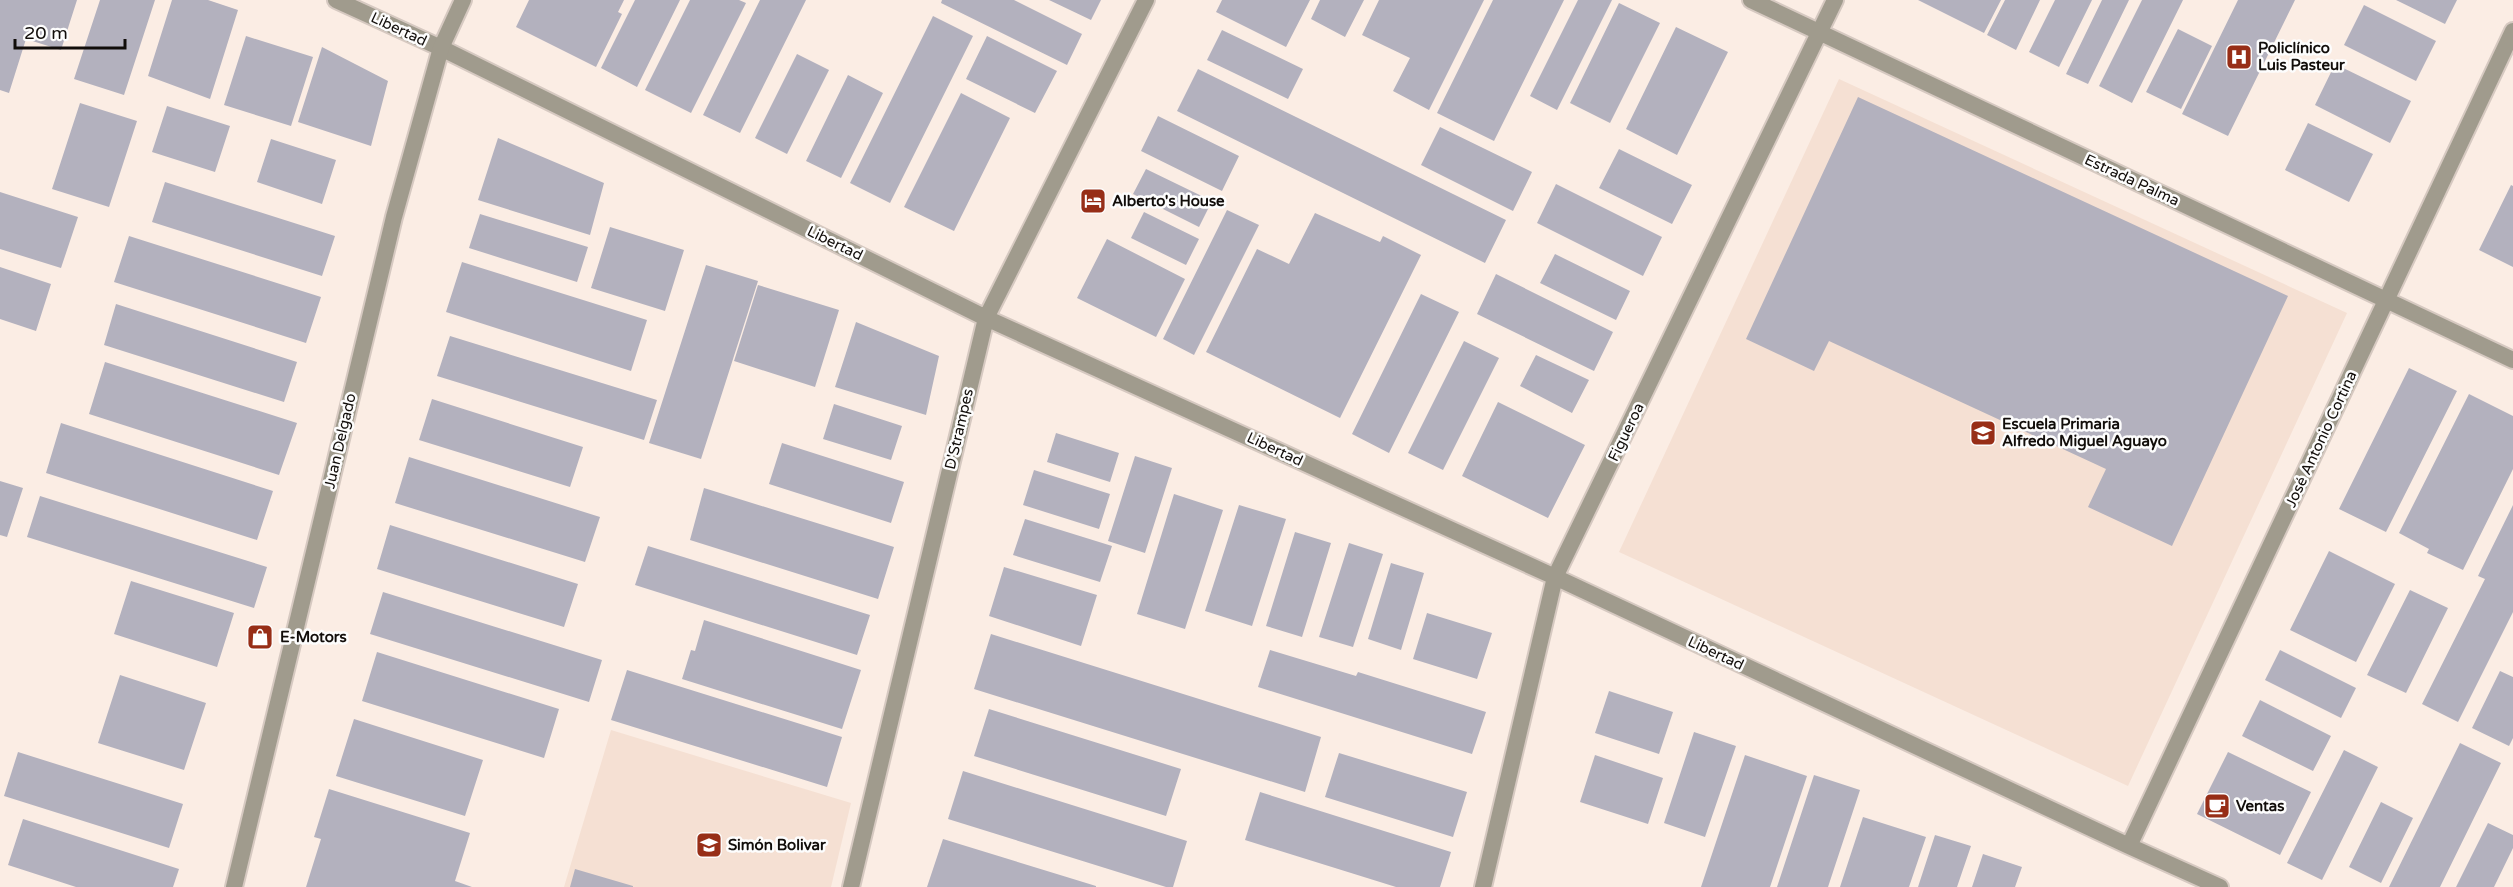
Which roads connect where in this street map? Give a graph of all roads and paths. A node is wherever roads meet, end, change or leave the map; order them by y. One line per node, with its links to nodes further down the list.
1 (336, 0): 8 (street, Libertad)
2 (463, 0): 8 (street, Juan Delgado)
3 (1146, 0): 10 (street, D'Strampes)
4 (1751, 0): 7 (street, Estrada Palma)
5 (1835, 0): 7 (street, Figueroa)
6 (2513, 31): 9 (street, José Antonio Cortina)
7 (1819, 33): 9 (street, Estrada Palma); 12 (street, Figueroa)
8 (441, 48): 10 (street, Libertad); 15 (street, Juan Delgado)
9 (2386, 300): 11 (street, Estrada Palma); 13 (street, José Antonio Cortina)
10 (986, 318): 12 (street, Libertad); 16 (street, D'Strampes)
11 (2513, 360)
12 (1555, 577): 13 (street, Libertad); 17 (street, Figueroa)
13 (2128, 846): 14 (street, Libertad)
14 (2215, 886)
15 (234, 887)
16 (851, 887)
17 (1483, 887)

